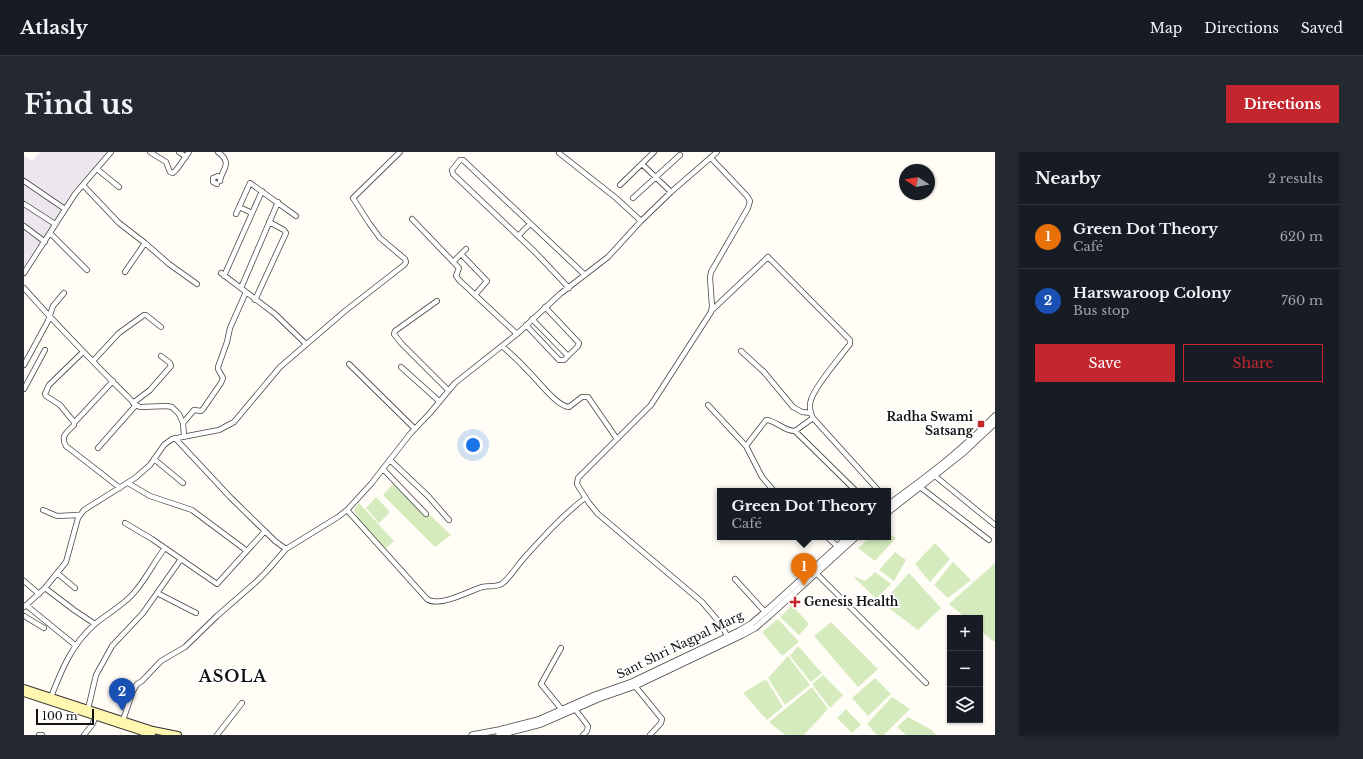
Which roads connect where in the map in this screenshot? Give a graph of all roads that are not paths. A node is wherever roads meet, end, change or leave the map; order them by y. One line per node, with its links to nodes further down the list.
1 (111, 152): 14 (street)
2 (150, 152): 11 (street)
3 (179, 152): 11 (street)
4 (189, 152): 11 (street)
5 (218, 152): 17 (street)
6 (400, 152): 64 (street)
7 (654, 152): 13 (street)
8 (717, 152): 12 (street)
9 (559, 153): 32 (street)
10 (680, 155): 15 (street)
11 (186, 157)
12 (711, 158): 22 (street); 58 (street)
13 (642, 164): 15 (street); 18 (street)
14 (97, 169): 19 (street); 20 (street)
15 (656, 177): 22 (street); 23 (street)
16 (24, 181): 27 (street)
17 (219, 181)
18 (620, 184)
19 (83, 185): 27 (street); 40 (street)
20 (119, 188)
21 (262, 191): 24 (street); 26 (street); 28 (street)
22 (671, 192): 32 (street)
23 (633, 198)
24 (278, 202): 30 (street); 33 (street)
25 (24, 204): 34 (street)
26 (239, 207): 28 (street); 29 (street)
27 (65, 209): 34 (street)
28 (252, 213): 50 (street)
29 (236, 214)
30 (296, 216)
31 (412, 218): 43 (street)
32 (641, 221): 47 (street)
33 (269, 222): 50 (street); 55 (street)
34 (55, 224): 37 (street)
35 (530, 224): 38 (street); 38 (street); 47 (street)
36 (24, 226): 39 (street)
37 (50, 232): 39 (street); 44 (street)
38 (518, 236): 51 (street)
39 (44, 242): 46 (street)
40 (145, 242): 45 (street); 48 (street)
41 (466, 249): 42 (street)
42 (461, 254): 43 (street); 54 (street)
43 (453, 262): 54 (street)
44 (87, 270)
45 (125, 272)
46 (24, 273)
47 (585, 275): 51 (street)
48 (197, 284)
49 (24, 288): 59 (street)
50 (241, 288): 53 (street)
51 (569, 288): 57 (street)
52 (64, 292): 59 (street)
53 (246, 292): 55 (street); 84 (street)
54 (475, 295): 63 (street)
55 (255, 300): 64 (street)
56 (437, 301): 77 (street)
57 (545, 307): 60 (street); 70 (street)
58 (712, 310): 81 (street); 90 (street)
59 (49, 317): 68 (street); 73 (street)
60 (532, 319): 61 (street); 70 (street)
61 (526, 325): 63 (street); 70 (street)
62 (161, 327): 71 (street)
63 (517, 334): 65 (street)
64 (306, 344): 88 (street)
65 (502, 346): 77 (street); 90 (street)
66 (45, 350): 76 (street)
67 (742, 350): 81 (street)
68 (83, 352): 71 (street); 83 (street)
69 (161, 356): 79 (street)
70 (568, 356)
71 (93, 361): 75 (street)
72 (350, 364): 86 (street)
73 (24, 365)
74 (401, 366): 78 (street)
75 (113, 381): 79 (street); 83 (street)
76 (24, 389)
77 (448, 390): 78 (street)
78 (439, 402): 86 (street)
79 (134, 404): 84 (street); 92 (street)
80 (708, 405): 91 (street)
81 (812, 416): 87 (street); 103 (street)
82 (995, 416): 105 (street)
83 (74, 423): 100 (street)
84 (183, 423): 88 (street)
85 (995, 423): 96 (street)
86 (415, 429): 94 (street)
87 (795, 431): 91 (street); 102 (street)
88 (184, 436): 89 (street)
89 (175, 438): 93 (street); 114 (street)
90 (617, 439): 104 (street)
91 (746, 446): 101 (street)
92 (98, 448)
93 (154, 459): 97 (street); 98 (street)
94 (390, 460): 95 (street); 111 (street)
95 (383, 469): 107 (street); 109 (street)
96 (935, 476): 99 (street); 113 (street)
97 (128, 483): 100 (street); 122 (street)
98 (183, 483)
99 (920, 487): 108 (street); 118 (street)
100 (120, 488): 110 (street)
101 (771, 488)
102 (853, 488)
103 (876, 488)
104 (585, 498): 107 (street); 138 (street)
105 (891, 501)
106 (43, 510): 110 (street)
107 (347, 510): 121 (street)
108 (891, 510)
109 (426, 514)
110 (79, 515): 124 (street)
111 (449, 520)
112 (125, 523): 120 (street)
113 (995, 525)
114 (265, 531): 121 (street); 122 (street)
115 (830, 540): 119 (street)
116 (844, 540): 119 (street, Sant Shri Nagpal Marg)
117 (852, 540): 125 (street, Sant Shri Nagpal Marg)
118 (989, 540)
119 (837, 546): 125 (street, Sant Shri Nagpal Marg)
120 (165, 548): 123 (street); 136 (street)
121 (286, 549): 151 (street)
122 (247, 551): 123 (street)
123 (180, 559): 130 (street)
124 (57, 573): 128 (street); 129 (street)
125 (812, 574): 133 (street, Sant Shri Nagpal Marg); 138 (street, Sant Shri Nagpal Marg); 141 (street)
126 (735, 579): 133 (street)
127 (24, 581): 131 (street)
128 (45, 588): 131 (street); 136 (street)
129 (75, 588)
130 (157, 593): 134 (street); 147 (street)
131 (39, 594): 132 (street)
132 (25, 606): 139 (street)
133 (765, 612): 138 (street, Sant Shri Nagpal Marg)
134 (196, 613)
135 (24, 616): 137 (street)
136 (95, 624): 139 (street)
137 (44, 628)
138 (729, 639): 142 (street, Sant Shri Nagpal Marg); 149 (street, Sant Shri Nagpal Marg)
139 (75, 645): 145 (street)
140 (561, 648): 149 (street)
141 (926, 683)
142 (635, 686): 148 (street, Sant Shri Nagpal Marg); 161 (street)
143 (24, 688): 145 (main road)
144 (24, 693): 150 (main road)
145 (51, 697): 147 (main road)
146 (242, 703): 157 (street)
147 (88, 709): 151 (main road)
148 (575, 709): 149 (street, Sant Shri Nagpal Marg); 160 (street)
149 (564, 712): 158 (street, Sant Shri Nagpal Marg); 159 (street, Sant Shri Nagpal Marg)
150 (96, 716): 154 (street); 155 (main road)
151 (123, 720): 156 (main road)
152 (39, 735): 153 (street)
153 (42, 735)
154 (84, 735)
155 (152, 735)
156 (178, 735)
157 (217, 735)
158 (472, 735)
159 (499, 735)
160 (583, 735)
161 (650, 735)

